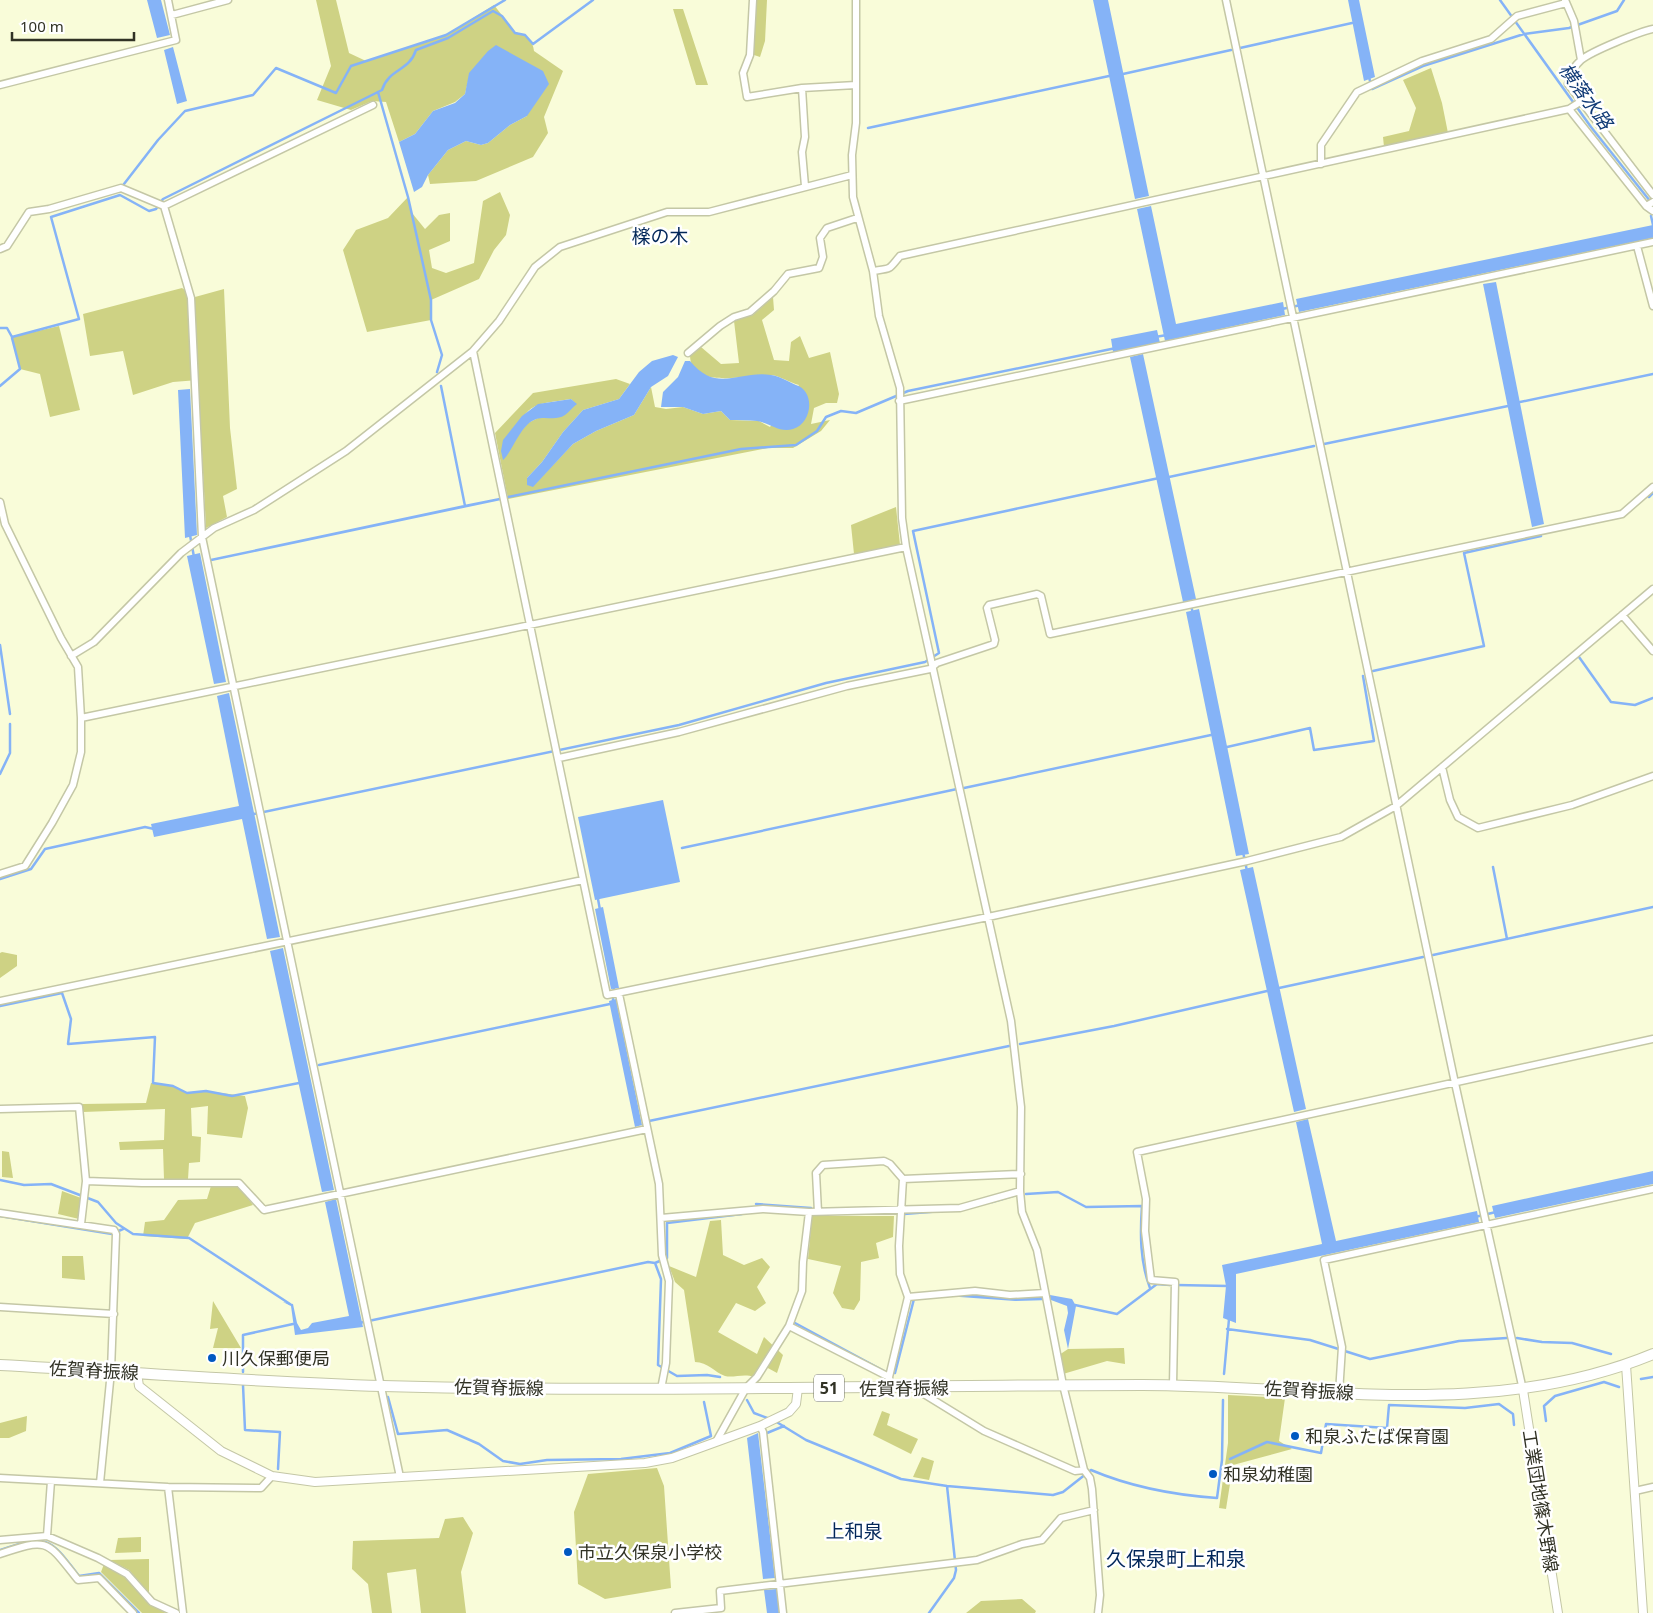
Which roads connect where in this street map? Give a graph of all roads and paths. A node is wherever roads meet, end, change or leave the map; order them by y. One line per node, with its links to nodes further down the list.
1 (168, 0): 7 (street)
2 (228, 0): 7 (street)
3 (753, 0): 12 (street)
4 (856, 0): 10 (street)
5 (1226, 0): 18 (street)
6 (1566, 1): 9 (street); 16 (street)
7 (172, 15): 11 (street)
8 (1653, 29): 9 (street)
9 (1581, 60): 13 (street)
10 (856, 85): 12 (street); 17 (street)
11 (0, 86)
12 (802, 88): 19 (street)
13 (1580, 102): 15 (street); 20 (street)
14 (373, 105): 22 (street)
15 (1569, 109): 16 (street); 23 (street)
16 (1321, 164): 18 (street)
17 (852, 175): 19 (street); 25 (street)
18 (1263, 178): 29 (street); 31 (street)
19 (805, 186): 32 (street)
20 (1653, 195)
21 (1653, 202): 23 (street)
22 (164, 206): 28 (street); 37 (street)
23 (1646, 206): 24 (street)
24 (1653, 211)
25 (857, 218): 29 (street); 33 (street)
26 (1653, 242): 27 (street)
27 (1637, 246): 30 (street); 31 (street)
28 (0, 250)
29 (873, 271): 34 (street)
30 (1653, 306)
31 (1293, 319): 34 (street); 39 (street)
32 (473, 351): 37 (street); 42 (street)
33 (688, 353)
34 (899, 401): 38 (street)
35 (1653, 487): 39 (street)
36 (0, 502): 44 (street)
37 (202, 537): 44 (street); 46 (street)
38 (906, 547): 42 (street); 45 (street)
39 (1346, 572): 45 (street); 51 (street)
40 (1653, 589): 41 (street)
41 (1622, 615): 43 (street); 49 (street)
42 (531, 625): 46 (street); 48 (street)
43 (1653, 650)
44 (71, 656): 47 (street)
45 (932, 664): 48 (street); 54 (street)
46 (234, 687): 47 (street); 55 (street)
47 (82, 718): 52 (street)
48 (559, 758): 53 (street)
49 (1442, 767): 50 (street); 51 (street)
50 (1653, 776)
51 (1396, 806): 54 (street); 59 (street)
52 (0, 874)
53 (583, 880): 55 (street); 56 (street)
54 (988, 917): 56 (street); 62 (street)
55 (284, 943): 57 (street); 67 (street)
56 (615, 994): 61 (street)
57 (0, 1001)
58 (1653, 1039): 59 (street)
59 (1455, 1083): 73 (street); 87 (street)
60 (0, 1109): 64 (street)
61 (647, 1130): 67 (street); 72 (street)
62 (1021, 1174): 63 (street); 66 (street)
63 (903, 1179): 68 (street); 70 (street)
64 (86, 1181): 67 (street); 74 (street)
65 (1653, 1189): 73 (street)
66 (1020, 1191): 68 (street); 75 (street)
67 (342, 1193): 88 (street)
68 (900, 1211): 70 (street); 76 (street)
69 (809, 1212): 70 (street); 72 (street); 79 (street)
70 (818, 1212)
71 (0, 1214): 74 (street)
72 (661, 1218): 93 (street)
73 (1485, 1218): 94 (street); 95 (street)
74 (81, 1224): 78 (street)
75 (1045, 1294): 76 (street); 86 (street)
76 (908, 1297): 85 (street)
77 (0, 1307): 78 (street)
78 (114, 1314): 83 (street)
79 (789, 1326): 85 (street); 89 (street)
80 (1653, 1354): 82 (main road, 佐賀脊振線 / 51)
81 (0, 1365): 83 (main road, 佐賀脊振線 / 51)
82 (1626, 1365): 94 (main road, 佐賀脊振線 / 51); 106 (street)
83 (111, 1371): 84 (main road, 佐賀脊振線 / 51); 103 (street)
84 (137, 1373): 88 (main road, 佐賀脊振線 / 51); 99 (street)
85 (889, 1377): 91 (street)
86 (1063, 1385): 87 (main road, 佐賀脊振線 / 51); 92 (main road, 佐賀脊振線 / 51); 98 (street)
87 (1173, 1385): 95 (main road, 佐賀脊振線 / 51)
88 (382, 1386): 93 (main road, 佐賀脊振線 / 51); 100 (street)
89 (746, 1388): 90 (main road, 佐賀脊振線 / 51); 93 (main road, 佐賀脊振線 / 51); 97 (street)
90 (798, 1388): 91 (main road, 佐賀脊振線 / 51); 96 (street)
91 (891, 1388): 92 (main road, 佐賀脊振線 / 51)
92 (914, 1388): 98 (street)
93 (661, 1389)
94 (1523, 1390): 95 (main road, 佐賀脊振線 / 51); 118 (street, 工業団地篠木野線)
95 (1339, 1393)
96 (760, 1426): 97 (street); 111 (street)
97 (717, 1440): 100 (street)
98 (1084, 1470): 107 (street)
99 (272, 1476): 100 (street); 104 (street)
100 (400, 1477)
101 (0, 1478): 102 (street)
102 (50, 1481): 103 (street); 108 (street)
103 (100, 1483): 104 (street)
104 (168, 1487): 114 (street)
105 (1653, 1487): 106 (street)
106 (1635, 1491): 119 (street)
107 (1094, 1510): 111 (street); 117 (street)
108 (47, 1536): 109 (street); 113 (street)
109 (0, 1540)
110 (0, 1554): 112 (street)
111 (780, 1584): 115 (street); 116 (street)
112 (133, 1613)
113 (176, 1613)
114 (182, 1613)
115 (675, 1613)
116 (783, 1613)
117 (1098, 1613)
118 (1558, 1613)
119 (1643, 1613)

